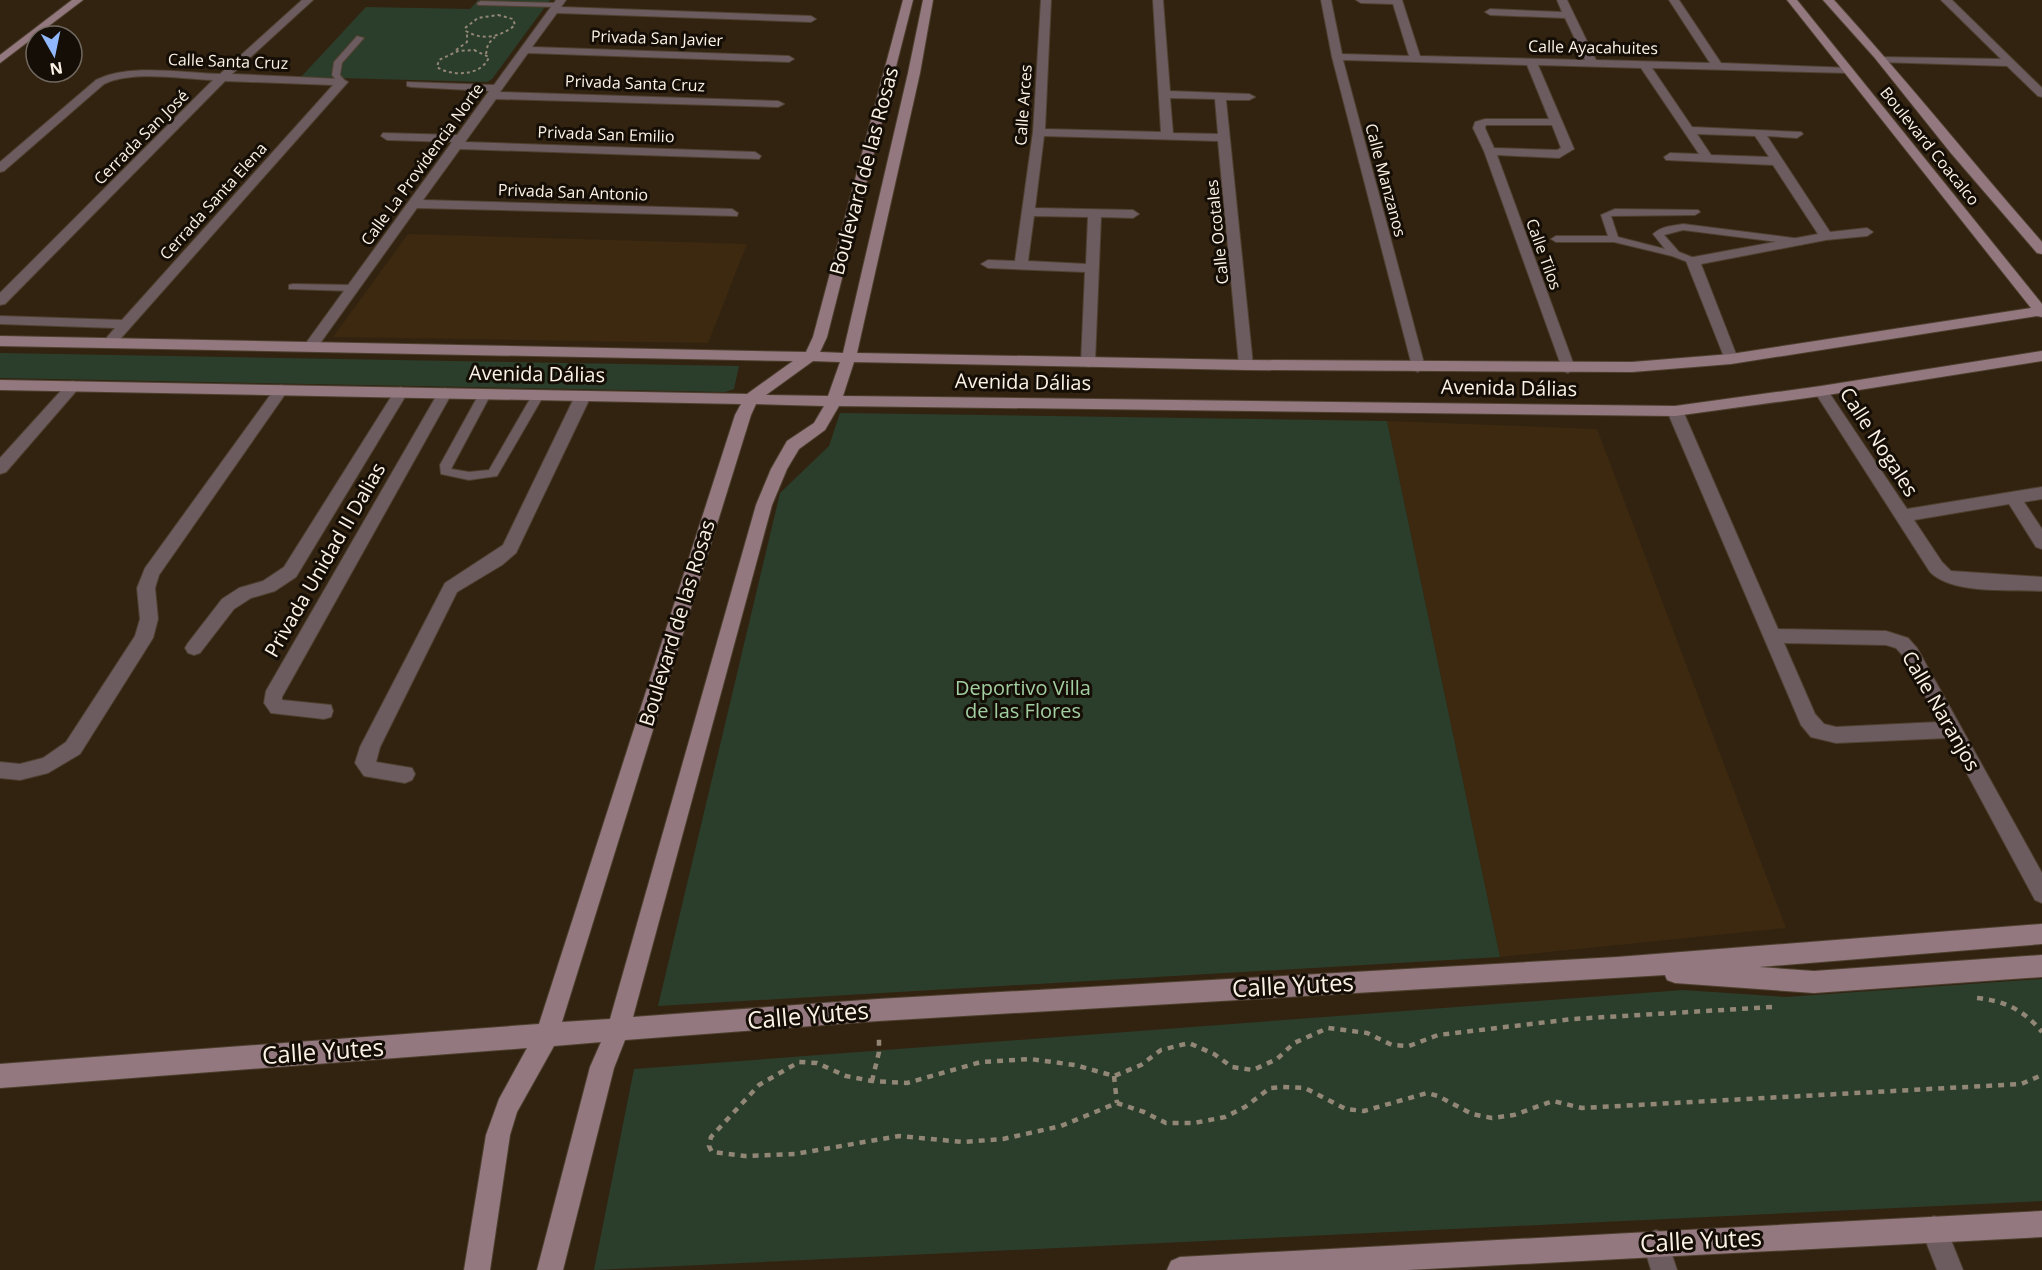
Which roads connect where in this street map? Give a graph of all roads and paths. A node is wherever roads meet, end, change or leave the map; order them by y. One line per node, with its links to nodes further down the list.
1 (62, 0): 26 (main road)
2 (78, 0): 33 (main road)
3 (309, 0): 41 (street, Cerrada San José)
4 (908, 0): 91 (main road, Boulevard de las Rosas)
5 (928, 0): 92 (main road, Boulevard de las Rosas)
6 (1046, 0): 52 (street, Calle Arces)
7 (1158, 0): 45 (street)
8 (1326, 0): 30 (street, Calle Manzanos)
9 (1361, 0): 10 (street)
10 (1397, 0): 32 (street)
11 (1510, 0): 20 (street)
12 (1562, 0): 21 (street)
13 (1674, 0): 39 (street)
14 (1792, 0): 40 (main road, Boulevard Coacalco)
15 (1828, 0): 34 (main road, Boulevard Coacalco)
16 (1946, 0): 37 (street)
17 (481, 3): 18 (lane)
18 (557, 5): 22 (street); 27 (street, Calle La Providencia Norte)
19 (1490, 12): 20 (street)
20 (1515, 13): 21 (street)
21 (1569, 15): 36 (street)
22 (811, 19)
23 (466, 31): 24 (path); 24 (path); 28 (path)
24 (498, 35): 29 (path)
25 (360, 38): 42 (lane)
26 (0, 47)
27 (524, 50): 31 (street, Privada San Javier); 44 (street, Calle La Providencia Norte)
28 (450, 53): 29 (path); 29 (path)
29 (486, 54)
30 (1337, 57): 32 (street, Calle Ayacahuites); 97 (street, Calle Manzanos)
31 (789, 58)
32 (1416, 59): 35 (street, Calle Ayacahuites)
33 (0, 60)
34 (1882, 60): 37 (street); 76 (main road, Boulevard Coacalco)
35 (1531, 62): 36 (street, Calle Ayacahuites); 50 (street)
36 (1592, 63): 38 (street, Calle Ayacahuites)
37 (2010, 63): 46 (street)
38 (1644, 65): 39 (street, Calle Ayacahuites); 51 (street)
39 (1718, 67): 40 (street, Calle Ayacahuites)
40 (1848, 70): 85 (main road, Boulevard Coacalco)
41 (223, 78): 42 (street, Calle Santa Cruz); 64 (street, Calle Santa Cruz); 84 (street, Cerrada San José)
42 (342, 82): 87 (street, Cerrada Santa Elena)
43 (411, 84): 44 (street)
44 (495, 91): 49 (street, Privada Santa Cruz); 58 (street, Calle La Providencia Norte)
45 (1164, 94): 47 (street); 56 (street)
46 (2042, 94)
47 (1220, 96): 48 (street); 57 (street, Calle Ocotales)
48 (1249, 97)
49 (778, 104)
50 (1555, 122): 59 (street, Calle Tilos); 59 (street)
51 (1689, 130): 53 (street); 62 (street)
52 (1039, 132): 56 (street); 66 (street, Calle Arces)
53 (1759, 133): 54 (street); 63 (street)
54 (1797, 134)
55 (387, 136): 58 (street, Privada San Emilio)
56 (1167, 136): 57 (street)
57 (1224, 138): 96 (street, Calle Ocotales)
58 (458, 142): 60 (street, Privada San Emilio); 65 (street, Calle La Providencia Norte)
59 (1490, 152): 98 (street, Calle Tilos)
60 (754, 156)
61 (1670, 157): 62 (street)
62 (1708, 159): 63 (street)
63 (1777, 161): 72 (street)
64 (0, 168)
65 (413, 204): 68 (street, Privada San Antonio); 83 (street, Calle La Providencia Norte)
66 (1029, 212): 69 (street); 80 (street, Calle Arces)
67 (1695, 212): 74 (lane)
68 (732, 213)
69 (1095, 213): 70 (street); 81 (street)
70 (1133, 214)
71 (1867, 232): 72 (street)
72 (1826, 236): 75 (street)
73 (1556, 239): 74 (lane)
74 (1614, 239): 77 (lane)
75 (1801, 242): 77 (lane); 78 (street)
76 (2042, 250)
77 (1675, 254): 78 (lane)
78 (1693, 261): 94 (street)
79 (988, 264): 80 (street)
80 (1021, 265): 81 (street)
81 (1094, 268): 95 (street)
82 (292, 287): 83 (lane)
83 (352, 288): 90 (street, Calle La Providencia Norte)
84 (0, 301)
85 (2042, 312): 94 (main road, Avenida Dálias)
86 (0, 320): 87 (street)
87 (126, 324): 89 (street, Cerrada Santa Elena)
88 (0, 340): 89 (main road, Avenida Dálias)
89 (109, 343): 90 (main road, Avenida Dálias)
90 (311, 346): 91 (main road, Avenida Dálias)
91 (811, 356): 92 (main road, Avenida Dálias); 108 (main road, Boulevard de las Rosas)
92 (849, 356): 95 (main road, Avenida Dálias); 109 (main road, Boulevard de las Rosas)
93 (2042, 356): 103 (main road, Avenida Dálias)
94 (1731, 359): 98 (main road, Avenida Dálias)
95 (1088, 362): 96 (main road, Avenida Dálias)
96 (1246, 365): 97 (main road, Avenida Dálias)
97 (1418, 367): 98 (main road, Avenida Dálias)
98 (1568, 368)
99 (0, 385): 100 (main road, Avenida Dálias)
100 (73, 386): 101 (main road, Avenida Dálias); 111 (street)
101 (281, 390): 102 (main road, Avenida Dálias); 121 (street)
102 (401, 392): 104 (main road, Avenida Dálias); 118 (street)
103 (1821, 392): 110 (main road, Avenida Dálias); 114 (street, Calle Nogales)
104 (445, 393): 105 (main road, Avenida Dálias); 119 (street, Privada Unidad II Dalias)
105 (485, 394): 106 (main road, Avenida Dálias); 106 (lane)
106 (538, 395): 107 (main road, Avenida Dálias)
107 (583, 396): 108 (main road, Avenida Dálias); 122 (street)
108 (751, 399): 109 (main road, Avenida Dálias); 132 (main road, Boulevard de las Rosas)
109 (834, 401): 110 (main road, Avenida Dálias); 130 (main road, Boulevard de las Rosas)
110 (1675, 411): 117 (street)
111 (0, 468)
112 (2042, 493): 113 (street, Calle Nogales)
113 (2013, 496): 114 (street, Calle Nogales); 115 (street)
114 (1902, 516): 116 (street, Calle Nogales)
115 (2042, 543)
116 (2042, 584)
117 (1772, 636): 120 (street, Calle Naranjos); 120 (street)
118 (194, 648)
119 (324, 711)
120 (1952, 730): 123 (street, Calle Naranjos)
121 (0, 770)
122 (405, 774)
123 (2042, 893)
124 (2042, 934): 126 (main road, Calle Yutes)
125 (2042, 966): 126 (main road, Calle Yutes)
126 (1617, 968): 129 (main road, Calle Yutes)
127 (1974, 998): 131 (path)
128 (1784, 1006): 135 (path)
129 (878, 1010): 130 (main road, Calle Yutes); 136 (path)
130 (618, 1030): 132 (main road, Calle Yutes); 143 (main road, Boulevard de las Rosas)
131 (2042, 1032)
132 (547, 1035): 134 (main road, Calle Yutes); 142 (main road, Boulevard de las Rosas)
133 (2042, 1075): 137 (path)
134 (0, 1076)
135 (1114, 1076): 136 (path); 137 (path)
136 (873, 1081): 137 (path)
137 (1117, 1103)
138 (2042, 1224): 139 (main road, Calle Yutes)
139 (1934, 1229): 140 (main road, Calle Yutes); 146 (street)
140 (1656, 1243): 141 (main road, Calle Yutes); 145 (street)
141 (1399, 1263): 144 (main road, Calle Yutes)
142 (477, 1270)
143 (550, 1270)
144 (1180, 1270)
145 (1664, 1270)
146 (1950, 1270)

